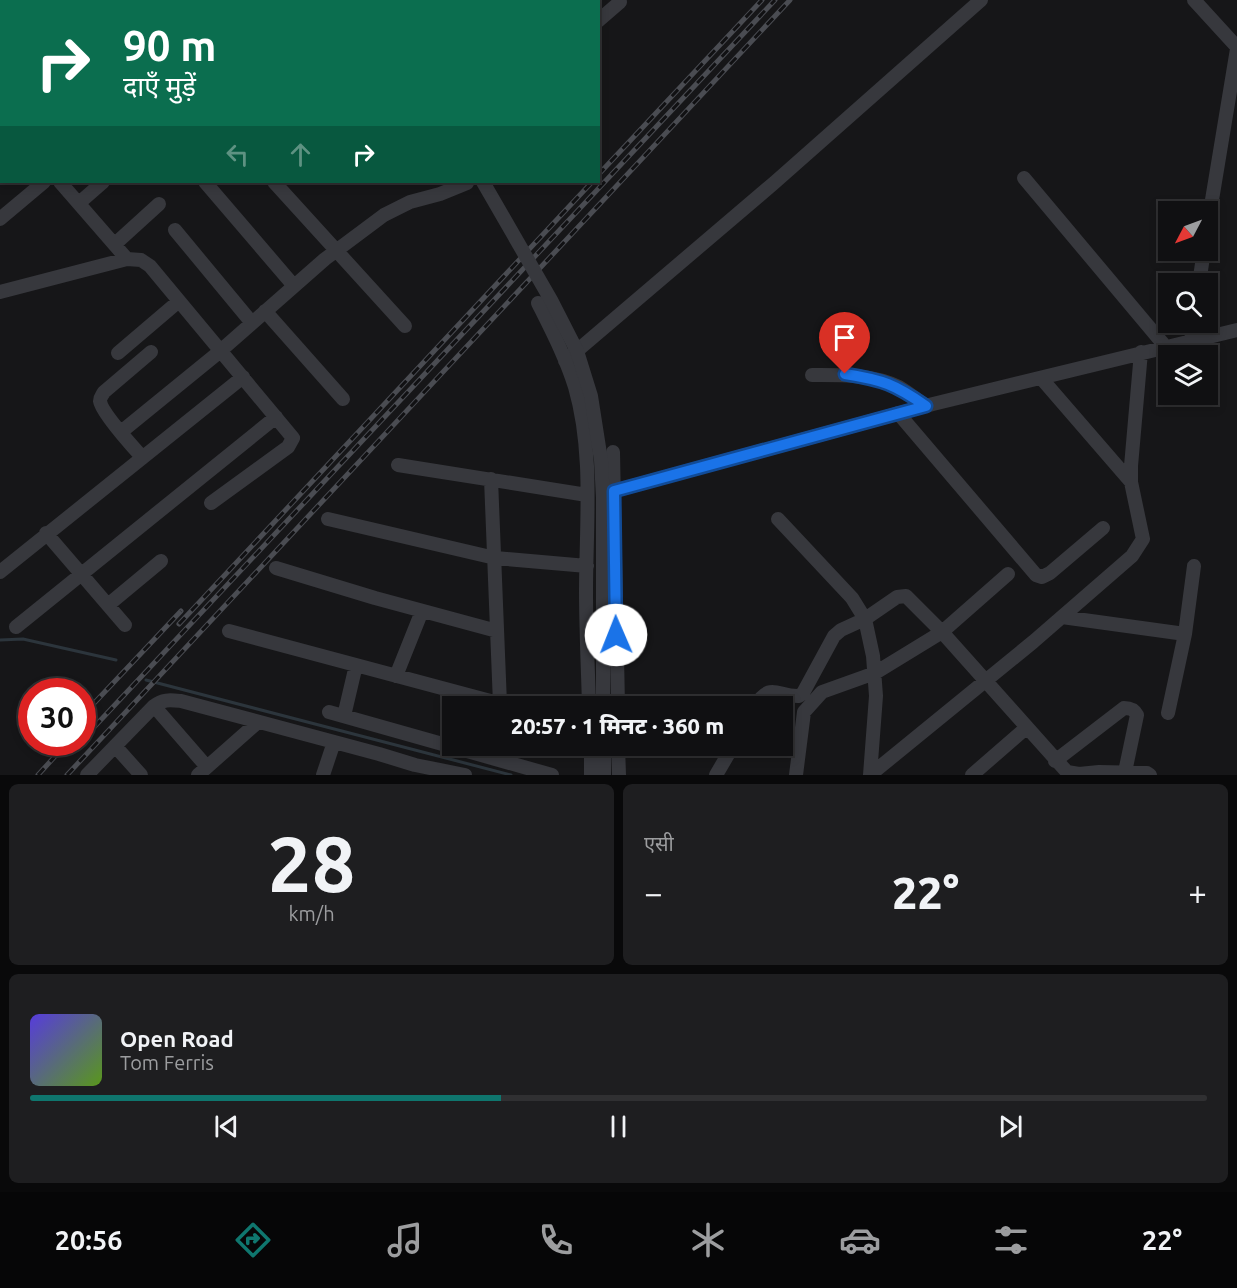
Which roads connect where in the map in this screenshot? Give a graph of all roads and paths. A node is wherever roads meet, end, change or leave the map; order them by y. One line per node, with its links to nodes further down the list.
1 (981, 0): 39 (street)
2 (1194, 0): 5 (street)
3 (620, 2): 4 (street)
4 (600, 19)
5 (1237, 48): 14 (street)
6 (1024, 178): 32 (street)
7 (43, 183): 17 (street)
8 (61, 183): 15 (street)
9 (103, 183): 15 (street)
10 (207, 183): 22 (street)
11 (275, 183): 20 (street)
12 (467, 183): 20 (street)
13 (484, 183): 85 (street, bridge)
14 (1212, 201)
15 (79, 203): 19 (street)
16 (159, 204): 19 (street)
17 (0, 219)
18 (175, 230): 27 (street)
19 (115, 244): 21 (street)
20 (335, 251): 22 (street); 28 (street)
21 (127, 259): 23 (street); 24 (street)
22 (294, 286): 26 (street)
23 (0, 292)
24 (179, 301): 35 (street); 38 (street)
25 (538, 303): 39 (street)
26 (265, 311): 27 (street); 43 (street)
27 (252, 322): 35 (street)
28 (405, 326)
29 (1237, 330): 31 (street)
30 (1192, 333): 31 (street)
31 (1191, 340): 33 (street)
32 (1164, 345)
33 (1169, 345)
34 (1158, 348): 37 (street)
35 (221, 350): 41 (street); 47 (street)
36 (151, 352): 47 (street)
37 (1141, 352): 42 (street); 52 (street)
38 (118, 353)
39 (565, 361): 54 (street)
40 (812, 375): 44 (street)
41 (243, 377): 46 (street); 49 (street)
42 (1041, 378): 44 (street); 52 (street)
43 (343, 399)
44 (926, 406): 45 (street)
45 (898, 413): 53 (street); 58 (street)
46 (276, 417): 55 (street); 66 (street)
47 (121, 432): 49 (street)
48 (613, 452): 53 (street)
49 (142, 458): 59 (street)
50 (398, 465): 51 (street)
51 (492, 479): 54 (street); 60 (street)
52 (1131, 482): 70 (street)
53 (614, 491): 86 (street)
54 (587, 495): 62 (street)
55 (211, 503)
56 (328, 519): 60 (street)
57 (778, 519): 71 (street)
58 (1103, 528)
59 (46, 533): 65 (street); 66 (street)
60 (495, 558): 62 (street); 75 (street)
61 (161, 561): 68 (street)
62 (586, 566): 84 (street)
63 (1194, 566): 77 (street)
64 (276, 568): 69 (street)
65 (0, 572)
66 (82, 573): 68 (street); 73 (street)
67 (1008, 574): 76 (street)
68 (108, 605): 72 (street)
69 (422, 611): 75 (street); 80 (street)
70 (1062, 616): 77 (street); 81 (street)
71 (865, 618): 76 (street); 79 (street); 87 (street)
72 (125, 625)
73 (16, 627)
74 (229, 631): 78 (street)
75 (497, 631): 83 (street)
76 (942, 632): 79 (street); 81 (street)
77 (1185, 634): 90 (street)
78 (356, 666): 80 (street); 91 (street)
79 (874, 673): 111 (street); 112 (street)
80 (396, 676): 82 (street)
81 (985, 681): 93 (street); 112 (street)
82 (470, 696)
83 (503, 696)
84 (590, 696)
85 (603, 696)
86 (618, 696)
87 (765, 696)
88 (154, 706): 92 (street); 95 (street); 101 (street)
89 (329, 712): 91 (street)
90 (1168, 713)
91 (344, 716): 107 (street)
92 (258, 722): 94 (street); 101 (street)
93 (1026, 729): 99 (street); 113 (street)
94 (334, 742): 100 (street); 105 (street)
95 (115, 746): 103 (street); 104 (street)
96 (591, 756): 108 (street)
97 (618, 756): 109 (street)
98 (727, 756): 110 (street)
99 (1055, 761): 102 (street); 102 (street)
100 (410, 770): 106 (street)
101 (202, 771)
102 (1125, 772): 114 (street)
103 (87, 775)
104 (141, 775)
105 (323, 775)
106 (465, 775)
107 (552, 775)
108 (591, 775)
109 (619, 775)
110 (716, 775)
111 (796, 775)
112 (870, 775)
113 (972, 775)
114 (1150, 775)

